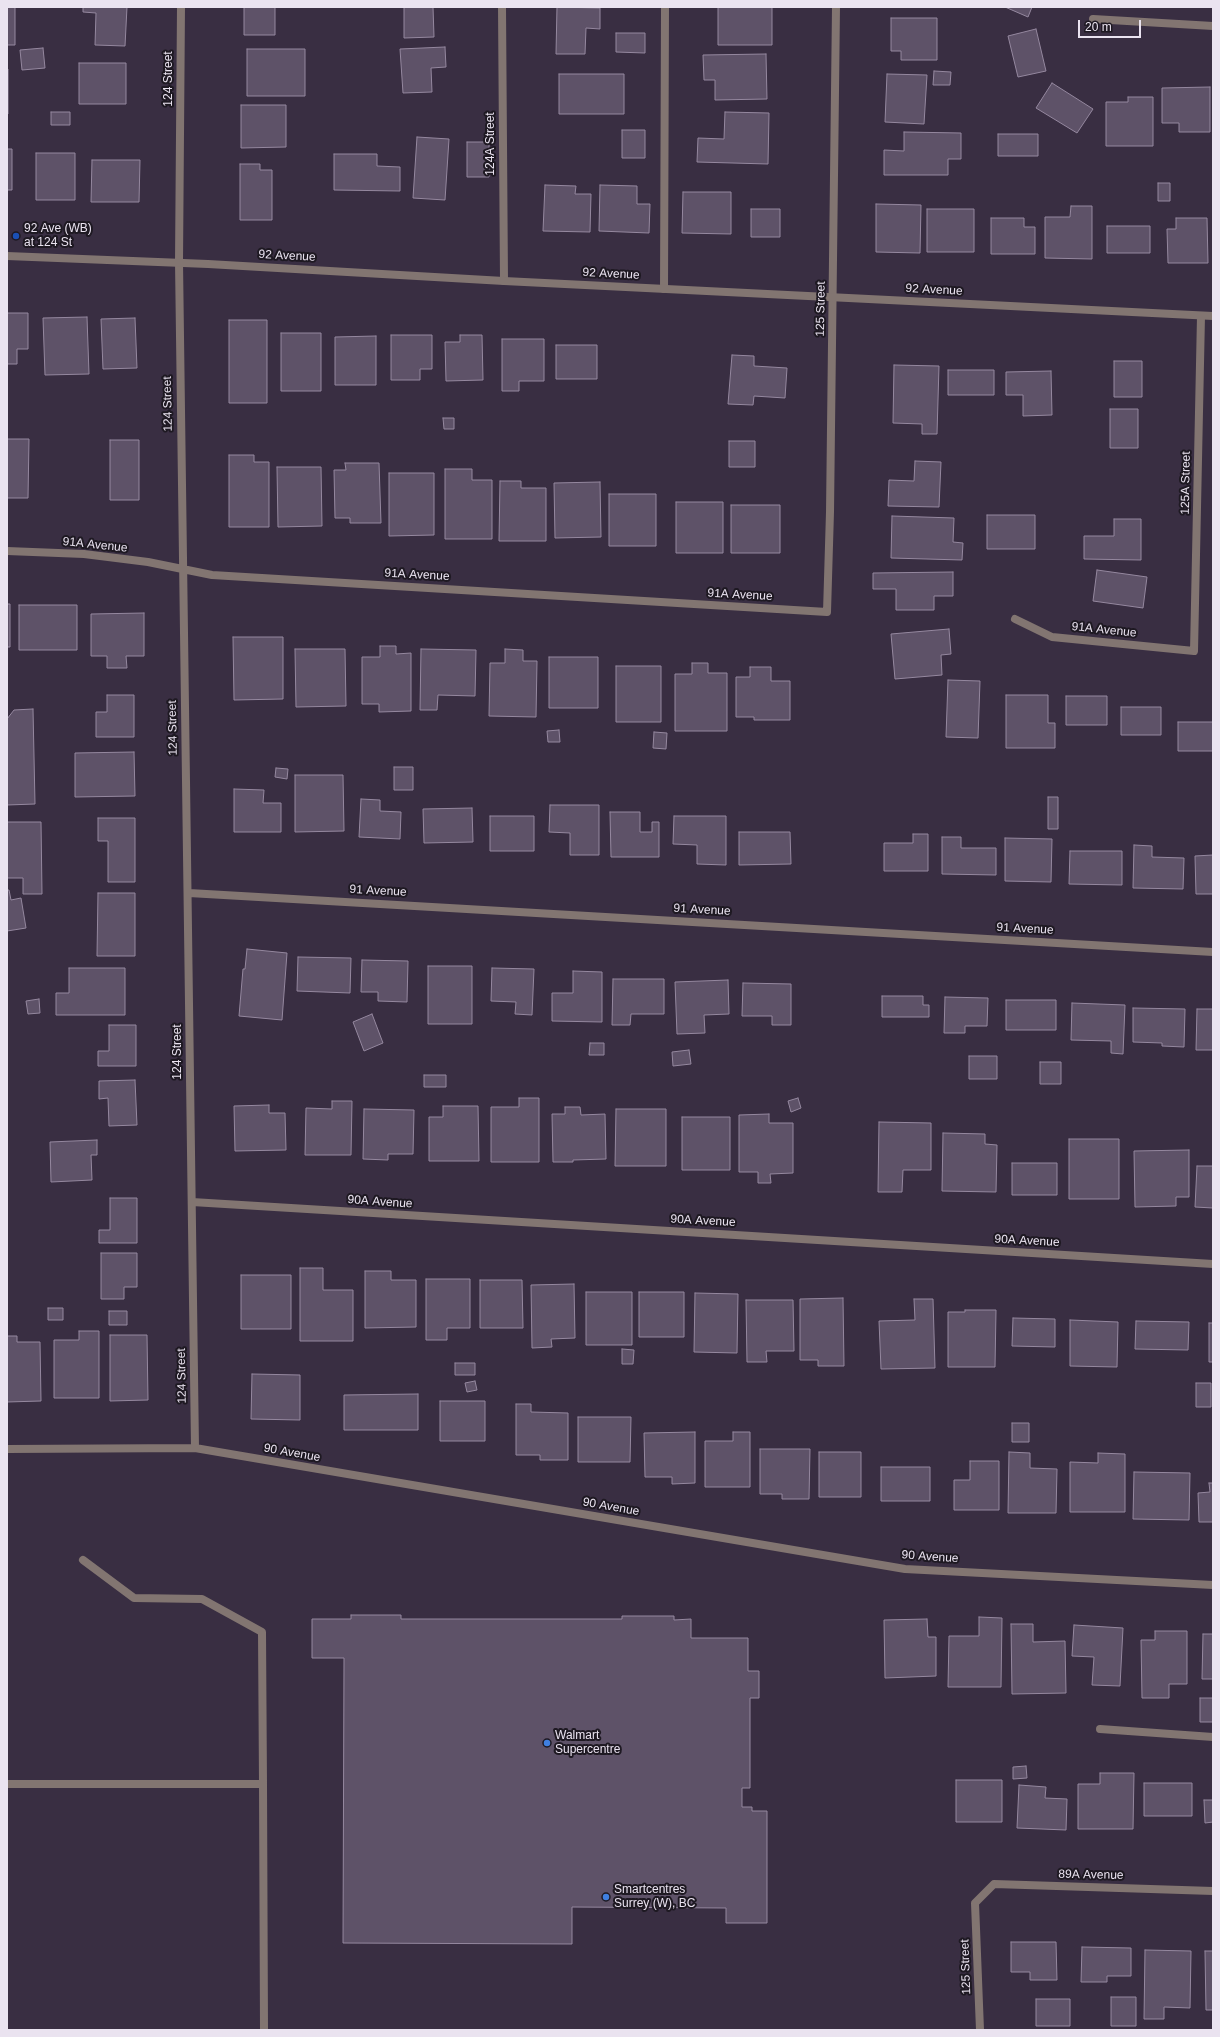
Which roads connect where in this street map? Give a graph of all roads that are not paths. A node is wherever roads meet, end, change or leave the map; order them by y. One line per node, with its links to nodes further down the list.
1 (181, 7): 8 (street, 124 Street)
2 (502, 7): 9 (street, 124A Street)
3 (665, 7): 10 (street)
4 (836, 7): 11 (street, 125 Street)
5 (1093, 19): 6 (street)
6 (1213, 26)
7 (7, 256): 8 (street, 92 Avenue)
8 (179, 262): 9 (street, 92 Avenue); 15 (street, 124 Street)
9 (504, 281): 10 (street, 92 Avenue)
10 (664, 289): 11 (street, 92 Avenue)
11 (833, 297): 12 (street, 92 Avenue); 16 (street, 125 Street)
12 (1201, 316): 13 (street, 92 Avenue); 18 (street, 125A Street)
13 (1213, 316)
14 (7, 551): 15 (street, 91A Avenue)
15 (182, 570): 16 (street, 91A Avenue); 19 (street, 124 Street)
16 (826, 612)
17 (1015, 619): 18 (street, 91A Avenue)
18 (1194, 651)
19 (189, 893): 20 (street, 91 Avenue); 21 (street, 124 Street)
20 (1213, 952)
21 (192, 1202): 22 (street, 90A Avenue); 23 (street, 124 Street)
22 (1213, 1264)
23 (196, 1448): 24 (street, 90 Avenue); 26 (street, 90 Avenue)
24 (7, 1449)
25 (83, 1560): 30 (street)
26 (1213, 1585)
27 (1100, 1729): 28 (street)
28 (1213, 1737)
29 (7, 1784): 30 (street)
30 (263, 1784): 33 (street)
31 (1213, 1891): 32 (street, 89A Avenue)
32 (975, 1903): 34 (street, 125 Street)
33 (264, 2030)
34 (980, 2030)

